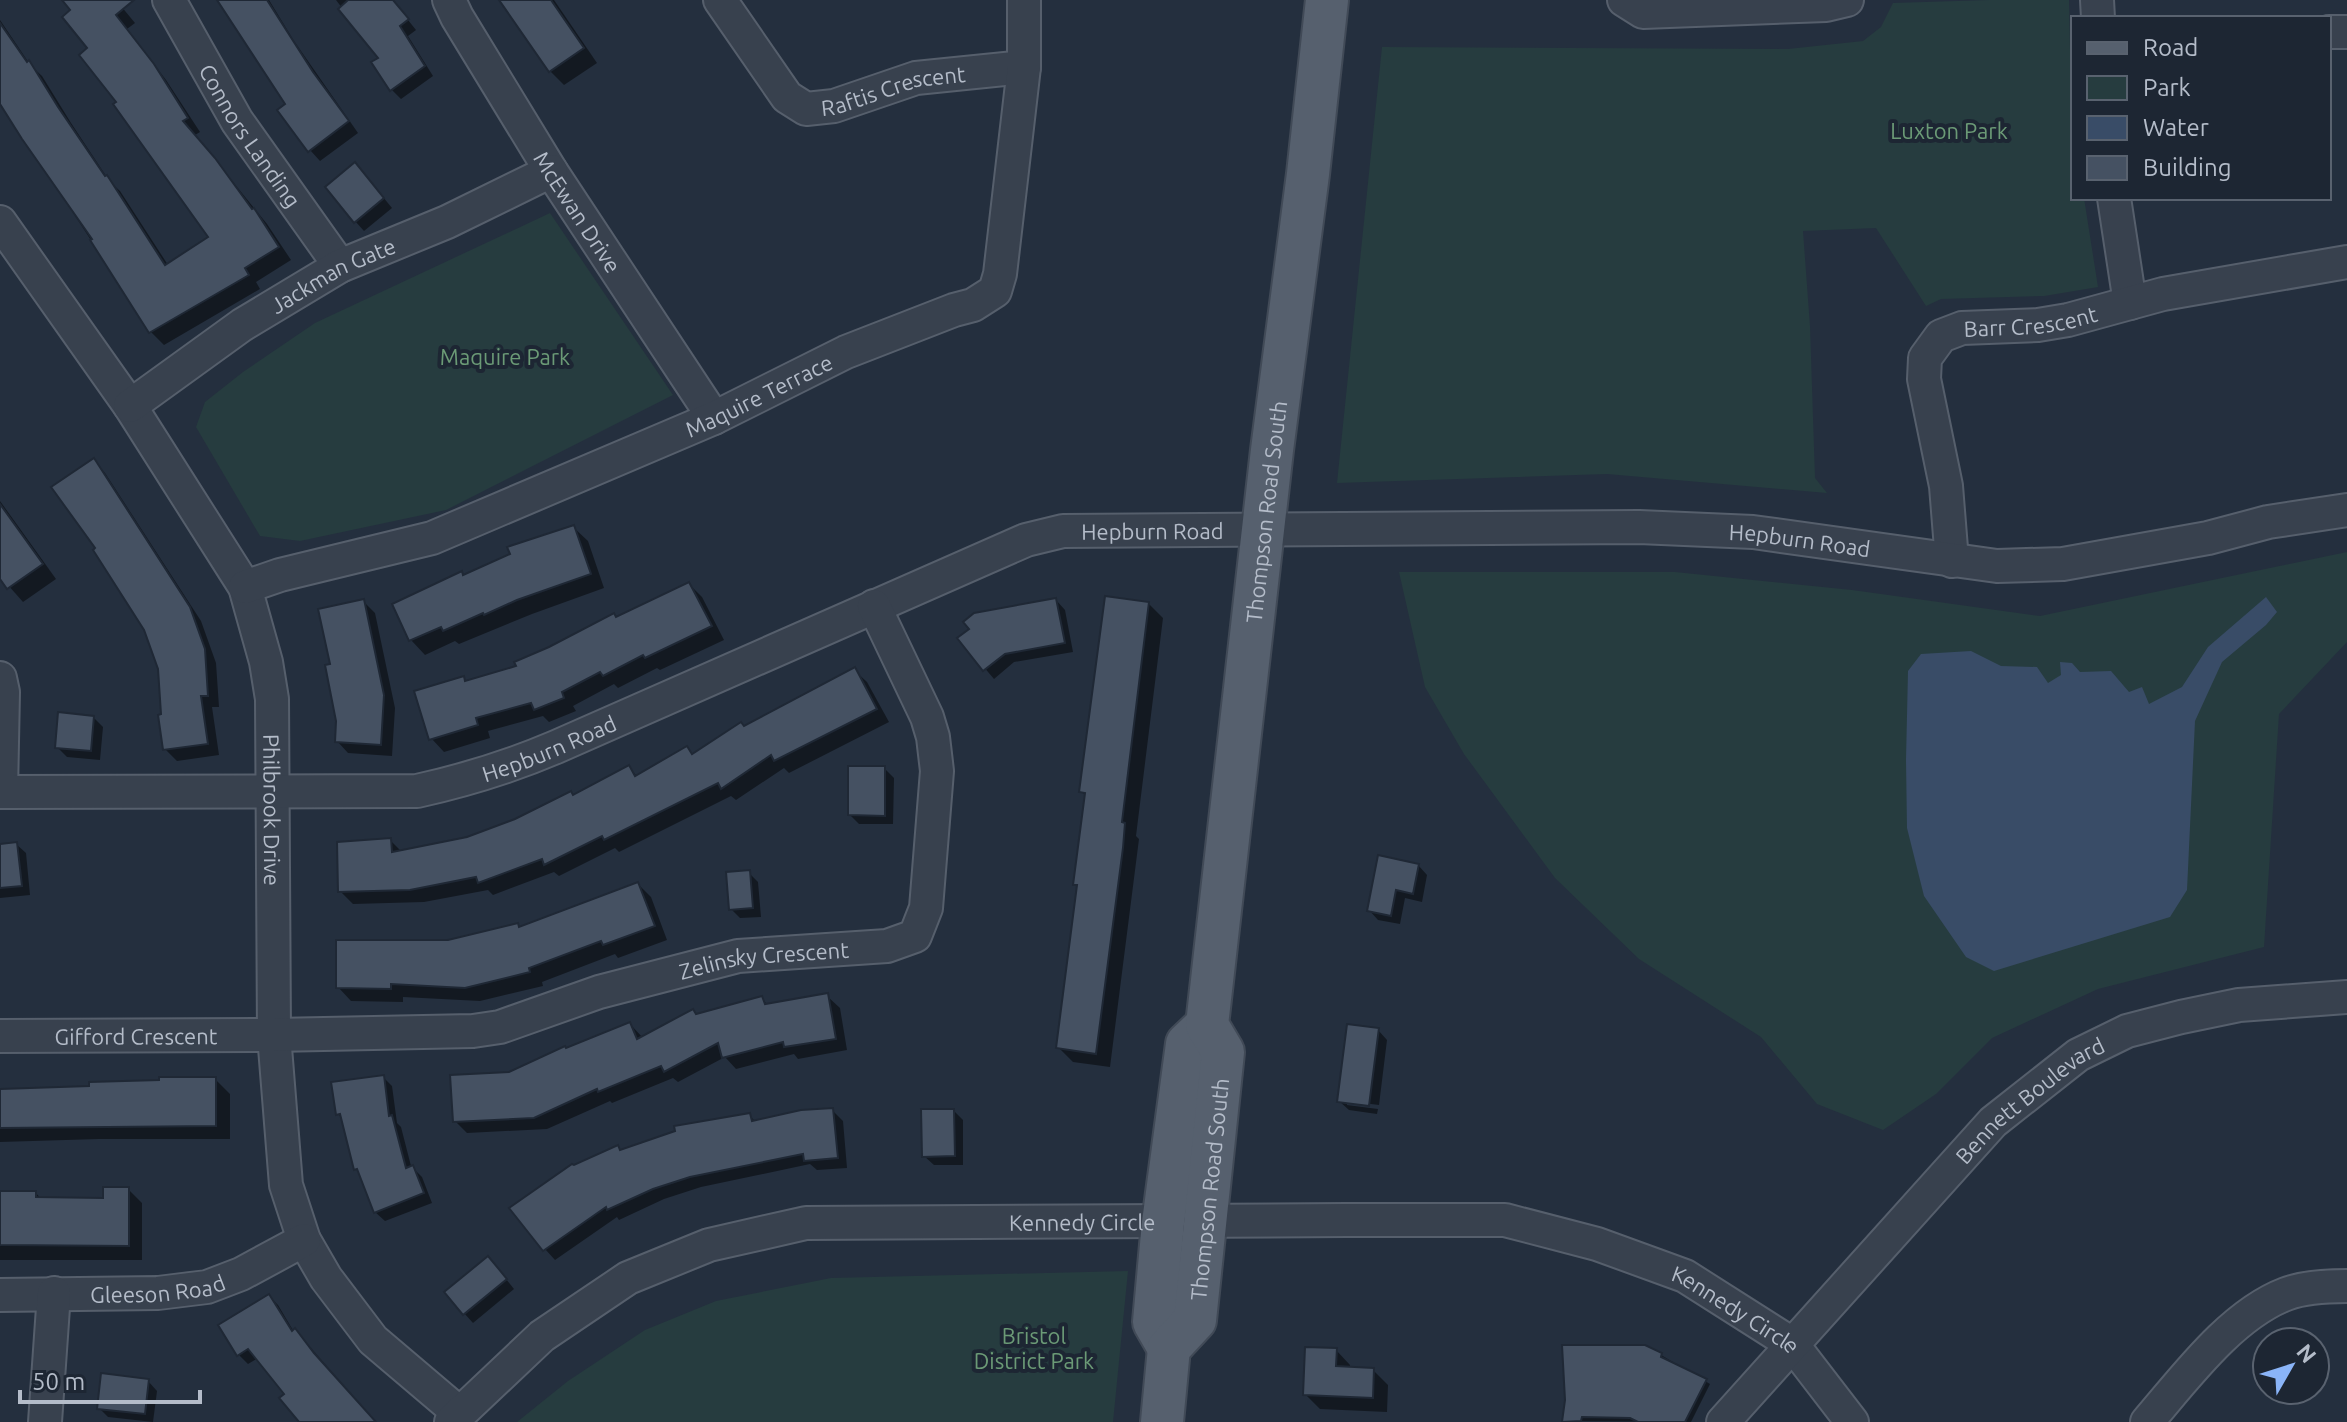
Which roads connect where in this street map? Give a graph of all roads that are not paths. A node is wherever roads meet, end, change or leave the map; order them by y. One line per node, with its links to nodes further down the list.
1 (169, 0): 13 (street, Connors Landing)
2 (449, 0): 9 (street, McEwan Drive)
3 (720, 0): 8 (street, Raftis Crescent)
4 (1024, 0): 8 (street, Maquire Terrace)
5 (1327, 0): 18 (main road, Thompson Road South)
6 (1624, 0): 7 (street)
7 (1847, 0)
8 (1024, 67): 16 (street, Maquire Terrace)
9 (551, 171): 13 (street, Jackman Gate); 16 (street, McEwan Drive)
10 (2114, 200): 14 (street)
11 (0, 222): 15 (street, Philbrook Drive)
12 (2347, 262): 14 (street, Barr Crescent)
13 (340, 266): 15 (street, Jackman Gate)
14 (2130, 303): 19 (street, Barr Crescent)
15 (130, 406): 20 (street, Philbrook Drive)
16 (714, 418): 20 (street, Maquire Terrace)
17 (2347, 510): 19 (street, Hepburn Road)
18 (1263, 530): 19 (street, Hepburn Road); 21 (street, Hepburn Road); 26 (main road, Thompson Road South)
19 (1952, 561)
20 (245, 587): 23 (street, Philbrook Drive)
21 (874, 606): 23 (street, Hepburn Road); 27 (street, Zelinsky Crescent)
22 (0, 678): 24 (street)
23 (273, 790): 24 (street, Hepburn Road); 27 (street, Philbrook Drive)
24 (0, 792)
25 (2347, 997): 35 (street, Bennett Boulevard)
26 (1207, 1025): 29 (main road, Thompson Road South); 30 (main road, Thompson Road South)
27 (274, 1035): 28 (street, Gifford Crescent); 31 (street, Philbrook Drive)
28 (0, 1036)
29 (1205, 1222): 30 (street, Kennedy Circle); 35 (street, Kennedy Circle); 36 (main road, Thompson Road South)
30 (1163, 1223): 36 (main road, Thompson Road South); 37 (street, Kennedy Circle)
31 (304, 1240): 33 (street, Gleeson Road); 37 (street, Philbrook Drive)
32 (2347, 1286): 42 (street)
33 (54, 1293): 34 (street, Gleeson Road); 38 (street)
34 (0, 1295)
35 (1792, 1344): 40 (street, Bennett Boulevard); 41 (street, Kennedy Circle)
36 (1169, 1348): 39 (main road, Thompson Road South)
37 (455, 1418)
38 (45, 1422)
39 (1162, 1422)
40 (1723, 1422)
41 (1852, 1422)
42 (2147, 1422)

